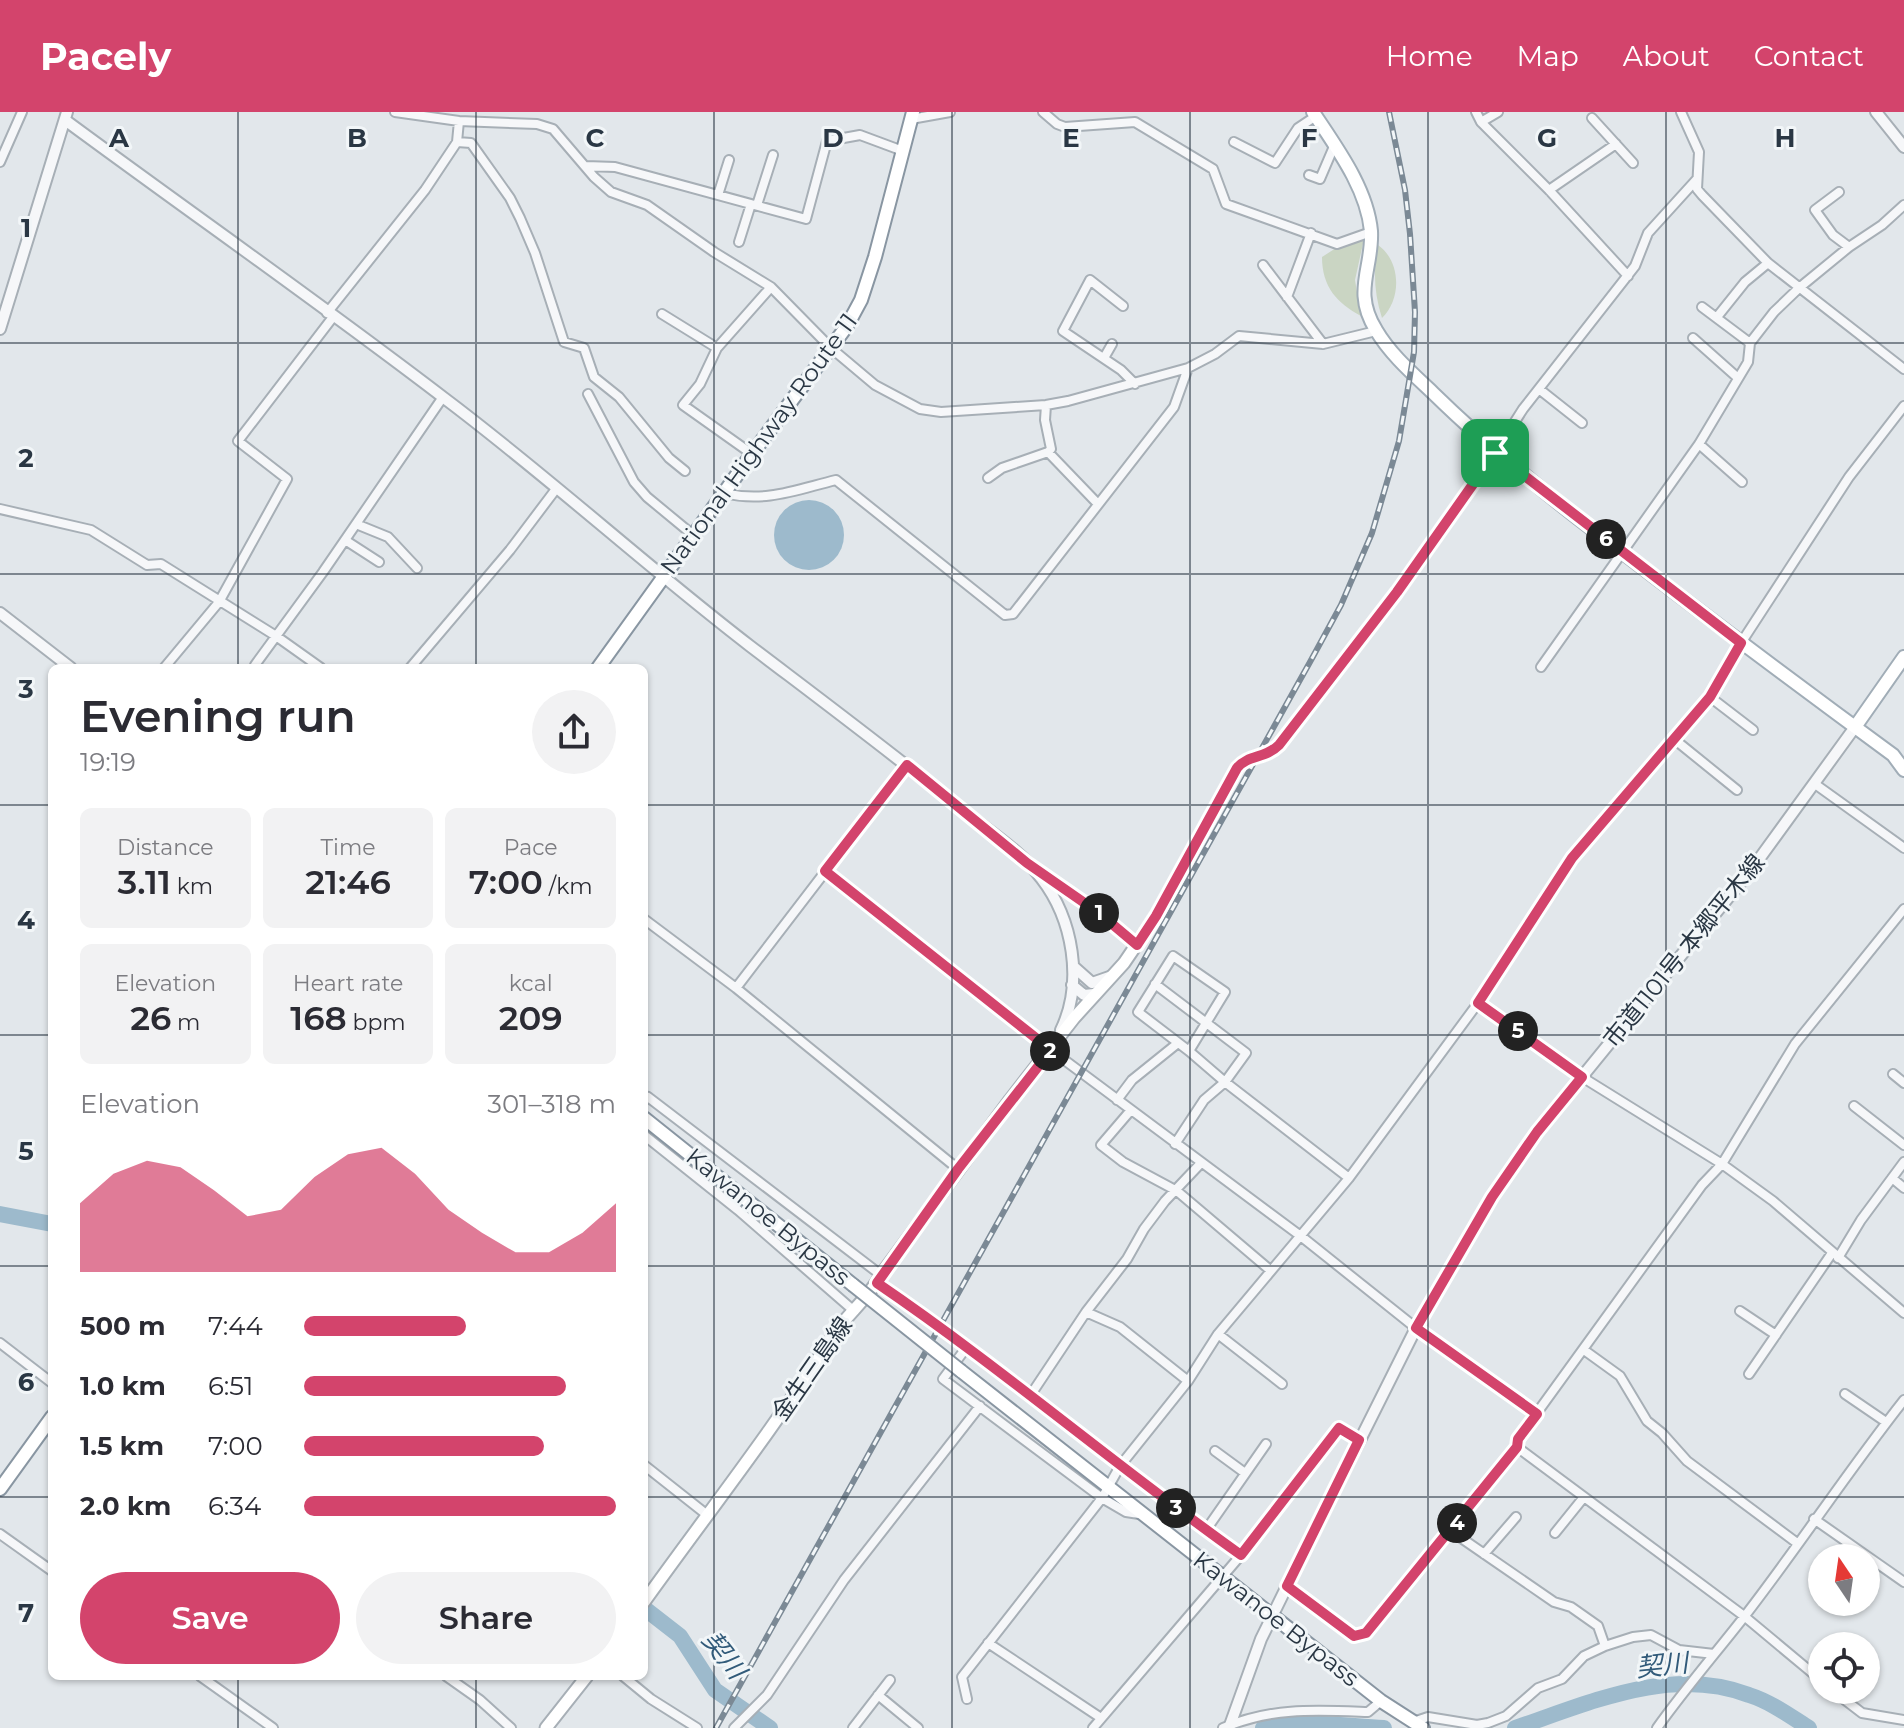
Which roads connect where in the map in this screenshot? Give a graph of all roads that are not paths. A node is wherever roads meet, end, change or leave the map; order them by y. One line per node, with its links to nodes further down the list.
1 (22, 112): 23 (street)
2 (395, 112): 13 (street)
3 (950, 112): 11 (street)
4 (1043, 112): 34 (street)
5 (1476, 112): 14 (street)
6 (1498, 112): 14 (street)
7 (1681, 112): 27 (street)
8 (1876, 112): 19 (street)
9 (1315, 114): 16 (street); 17 (main road)
10 (66, 116): 46 (street); 48 (street)
11 (912, 116): 20 (main road, National Highway Route 11)
12 (1592, 118): 18 (street)
13 (459, 121): 15 (street); 25 (street)
14 (1481, 122): 28 (street)
15 (457, 142): 46 (street); 71 (street)
16 (1234, 142)
17 (1335, 144): 26 (street); 33 (main road)
18 (1616, 144): 24 (street); 28 (street)
19 (1904, 147)
20 (903, 151): 31 (street); 55 (main road, National Highway Route 11)
21 (773, 155): 31 (street)
22 (729, 160): 30 (street)
23 (0, 162)
24 (1633, 163)
25 (586, 166): 30 (street); 40 (street)
26 (1309, 175)
27 (1697, 179): 37 (street); 39 (street)
28 (1549, 190): 39 (street)
29 (1839, 192): 36 (street)
30 (718, 195): 31 (street)
31 (754, 204): 35 (street)
32 (1904, 205): 36 (street)
33 (1371, 232): 34 (street); 49 (main road)
34 (1311, 233): 42 (street)
35 (739, 242)
36 (1849, 247): 41 (street)
37 (1768, 263): 41 (street); 47 (street)
38 (1263, 265): 42 (street)
39 (1628, 276): 61 (street)
40 (771, 287): 54 (street); 55 (street)
41 (1799, 288): 51 (street); 58 (street)
42 (1287, 297): 53 (street)
43 (1123, 306): 56 (street)
44 (1702, 307): 47 (street)
45 (662, 314): 54 (street)
46 (330, 315): 63 (street); 85 (street)
47 (1717, 317): 51 (street)
48 (0, 329)
49 (1376, 331): 53 (street); 69 (main road)
50 (1693, 338): 59 (street)
51 (1750, 343): 59 (street)
52 (1112, 344): 56 (street)
53 (1323, 344): 57 (street)
54 (717, 348): 70 (street)
55 (831, 348): 64 (street); 70 (main road, National Highway Route 11)
56 (1104, 358): 60 (street)
57 (1188, 368): 60 (street); 76 (street)
58 (1904, 369)
59 (1738, 378): 67 (street)
60 (1135, 384): 64 (street)
61 (1539, 389): 66 (street); 69 (street)
62 (588, 394): 79 (street)
63 (443, 397): 74 (street); 78 (street)
64 (1046, 405): 68 (street)
65 (1904, 406): 88 (street)
66 (1582, 423)
67 (1699, 444): 73 (street); 81 (street)
68 (1048, 452): 72 (street); 76 (street)
69 (1495, 453): 81 (main road); 110 (main road, 金生三島線)
70 (752, 454): 75 (main road, National Highway Route 11)
71 (685, 471)
72 (988, 478)
73 (1742, 482)
74 (556, 489): 84 (street); 94 (street)
75 (723, 493): 76 (street); 79 (main road, National Highway Route 11)
76 (1098, 504)
77 (0, 509): 85 (street)
78 (356, 524): 80 (street); 83 (street)
79 (693, 535): 84 (main road, National Highway Route 11)
80 (345, 540): 82 (street); 87 (street)
81 (1621, 552): 88 (main road); 96 (street)
82 (379, 562)
83 (417, 568)
84 (663, 577): 95 (main road, National Highway Route 11); 101 (street)
85 (219, 602): 87 (street); 91 (street)
86 (0, 613): 90 (street)
87 (276, 636): 92 (street); 93 (street)
88 (1741, 643): 97 (street); 98 (main road)
89 (1903, 662): 98 (main road)
90 (66, 664)
91 (167, 664)
92 (257, 664)
93 (315, 664)
94 (413, 664)
95 (601, 664)
96 (1541, 667)
97 (1710, 697): 99 (street); 100 (street)
98 (1855, 727): 102 (main road); 103 (street, 市道1101号 本郷平木線)
99 (1753, 730)
100 (1674, 739): 104 (street); 117 (street)
101 (907, 765): 106 (street); 107 (street)
102 (1904, 770)
103 (1815, 784): 105 (street); 123 (street, 市道1101号 本郷平木線)
104 (1737, 790)
105 (1904, 848)
106 (1027, 863): 110 (street); 111 (street)
107 (825, 871): 115 (street); 120 (street)
108 (1904, 909): 136 (street)
109 (648, 922): 115 (street)
110 (1137, 945): 112 (main road, 金生三島線)
111 (1074, 967): 112 (street); 114 (street)
112 (1113, 975): 116 (main road, 金生三島線)
113 (1155, 984): 118 (street); 118 (street); 119 (street)
114 (1072, 985): 116 (street); 120 (street)
115 (736, 988): 137 (street)
116 (1094, 994): 120 (main road, 金生三島線)
117 (1478, 1003): 123 (street); 138 (street)
118 (1206, 1023): 121 (street); 124 (street)
119 (1178, 1043): 121 (street); 127 (street)
120 (1053, 1047): 127 (street); 137 (main road, 金生三島線)
121 (1189, 1051): 124 (street)
122 (1893, 1074): 125 (street)
123 (1582, 1077): 136 (street); 150 (street, 市道1101号 本郷平木線)
124 (1225, 1082): 132 (street); 138 (street)
125 (1904, 1083)
126 (648, 1100): 145 (street)
127 (1117, 1100): 129 (street)
128 (1854, 1106): 133 (street)
129 (1131, 1110): 132 (street); 141 (street)
130 (648, 1121): 175 (main road, Kawanoe Bypass, bridge)
131 (648, 1138): 146 (street)
132 (1175, 1144): 135 (street)
133 (1904, 1145)
134 (1904, 1162): 139 (street)
135 (1201, 1163): 141 (street); 142 (street)
136 (1722, 1164): 143 (street); 155 (street)
137 (958, 1169): 145 (main road, 金生三島線)
138 (1349, 1178): 142 (street)
139 (1892, 1178): 140 (street); 143 (street)
140 (1904, 1188)
141 (1177, 1191): 144 (street); 148 (street)
142 (1302, 1237): 144 (street); 150 (street)
143 (1835, 1256): 149 (street); 152 (street)
144 (1270, 1270): 151 (street)
145 (879, 1279): 146 (main road, 金生三島線); 154 (street)
146 (853, 1310): 177 (main road, 金生三島線)
147 (1740, 1311): 152 (street)
148 (1086, 1312): 158 (street); 161 (street)
149 (1904, 1313)
150 (1416, 1328): 164 (street); 167 (street, 市道1101号 本郷平木線)
151 (1218, 1334): 158 (street); 159 (street)
152 (1776, 1335): 156 (street)
153 (0, 1343): 157 (street)
154 (966, 1348): 161 (street); 163 (street)
155 (1584, 1350): 164 (street); 184 (street)
156 (1749, 1374)
157 (48, 1380)
158 (1188, 1381): 171 (street)
159 (1282, 1384)
160 (1845, 1394): 165 (street)
161 (1030, 1396): 171 (street)
162 (1904, 1400): 165 (street)
163 (980, 1406): 175 (street); 215 (street)
164 (1537, 1414): 169 (street)
165 (1886, 1422): 179 (street)
166 (48, 1423): 174 (main road)
167 (1359, 1440): 186 (street); 190 (street, 市道1101号 本郷平木線)
168 (1266, 1444): 173 (street)
169 (1517, 1447): 176 (street); 181 (street)
170 (1215, 1451): 173 (street)
171 (1120, 1466): 175 (street); 180 (street)
172 (648, 1468): 177 (street)
173 (1245, 1473): 180 (street)
174 (0, 1489)
175 (1105, 1494): 188 (main road, Kawanoe Bypass); 194 (street)
176 (1584, 1497): 182 (street); 193 (street)
177 (706, 1514): 191 (main road, 金生三島線)
178 (1516, 1517): 185 (street)
179 (1814, 1519): 184 (street); 189 (street)
180 (1206, 1530): 186 (street)
181 (1451, 1531): 185 (street); 190 (street)
182 (1555, 1533)
183 (0, 1534): 187 (street)
184 (1797, 1543): 193 (street)
185 (1484, 1554): 195 (street)
186 (1241, 1555): 188 (street)
187 (48, 1568)
188 (1222, 1577): 192 (main road, Kawanoe Bypass); 207 (street)
189 (1904, 1582)
190 (1287, 1586): 192 (street, 市道1101号 本郷平木線)
191 (648, 1596)
192 (1272, 1616): 205 (main road, Kawanoe Bypass); 210 (street, 市道1101号 本郷平木線)
193 (1744, 1616): 196 (street); 197 (street)
194 (988, 1643): 204 (street); 207 (street)
195 (1605, 1646): 196 (street); 209 (street)
196 (1714, 1654): 219 (street)
197 (1808, 1669)
198 (206, 1680): 211 (street)
199 (452, 1680): 212 (street)
200 (584, 1680): 213 (main road)
201 (628, 1680): 214 (street)
202 (890, 1680): 203 (street)
203 (878, 1695): 216 (street); 217 (street)
204 (967, 1699)
205 (1381, 1701): 209 (main road, Kawanoe Bypass); 210 (street)
206 (1850, 1704): 208 (street)
207 (1101, 1718): 218 (street)
208 (1904, 1720)
209 (1418, 1725)
210 (1227, 1727)
211 (273, 1728)
212 (511, 1728)
213 (546, 1728)
214 (697, 1728)
215 (734, 1728)
216 (853, 1728)
217 (918, 1728)
218 (1093, 1728)
219 (1657, 1728)

